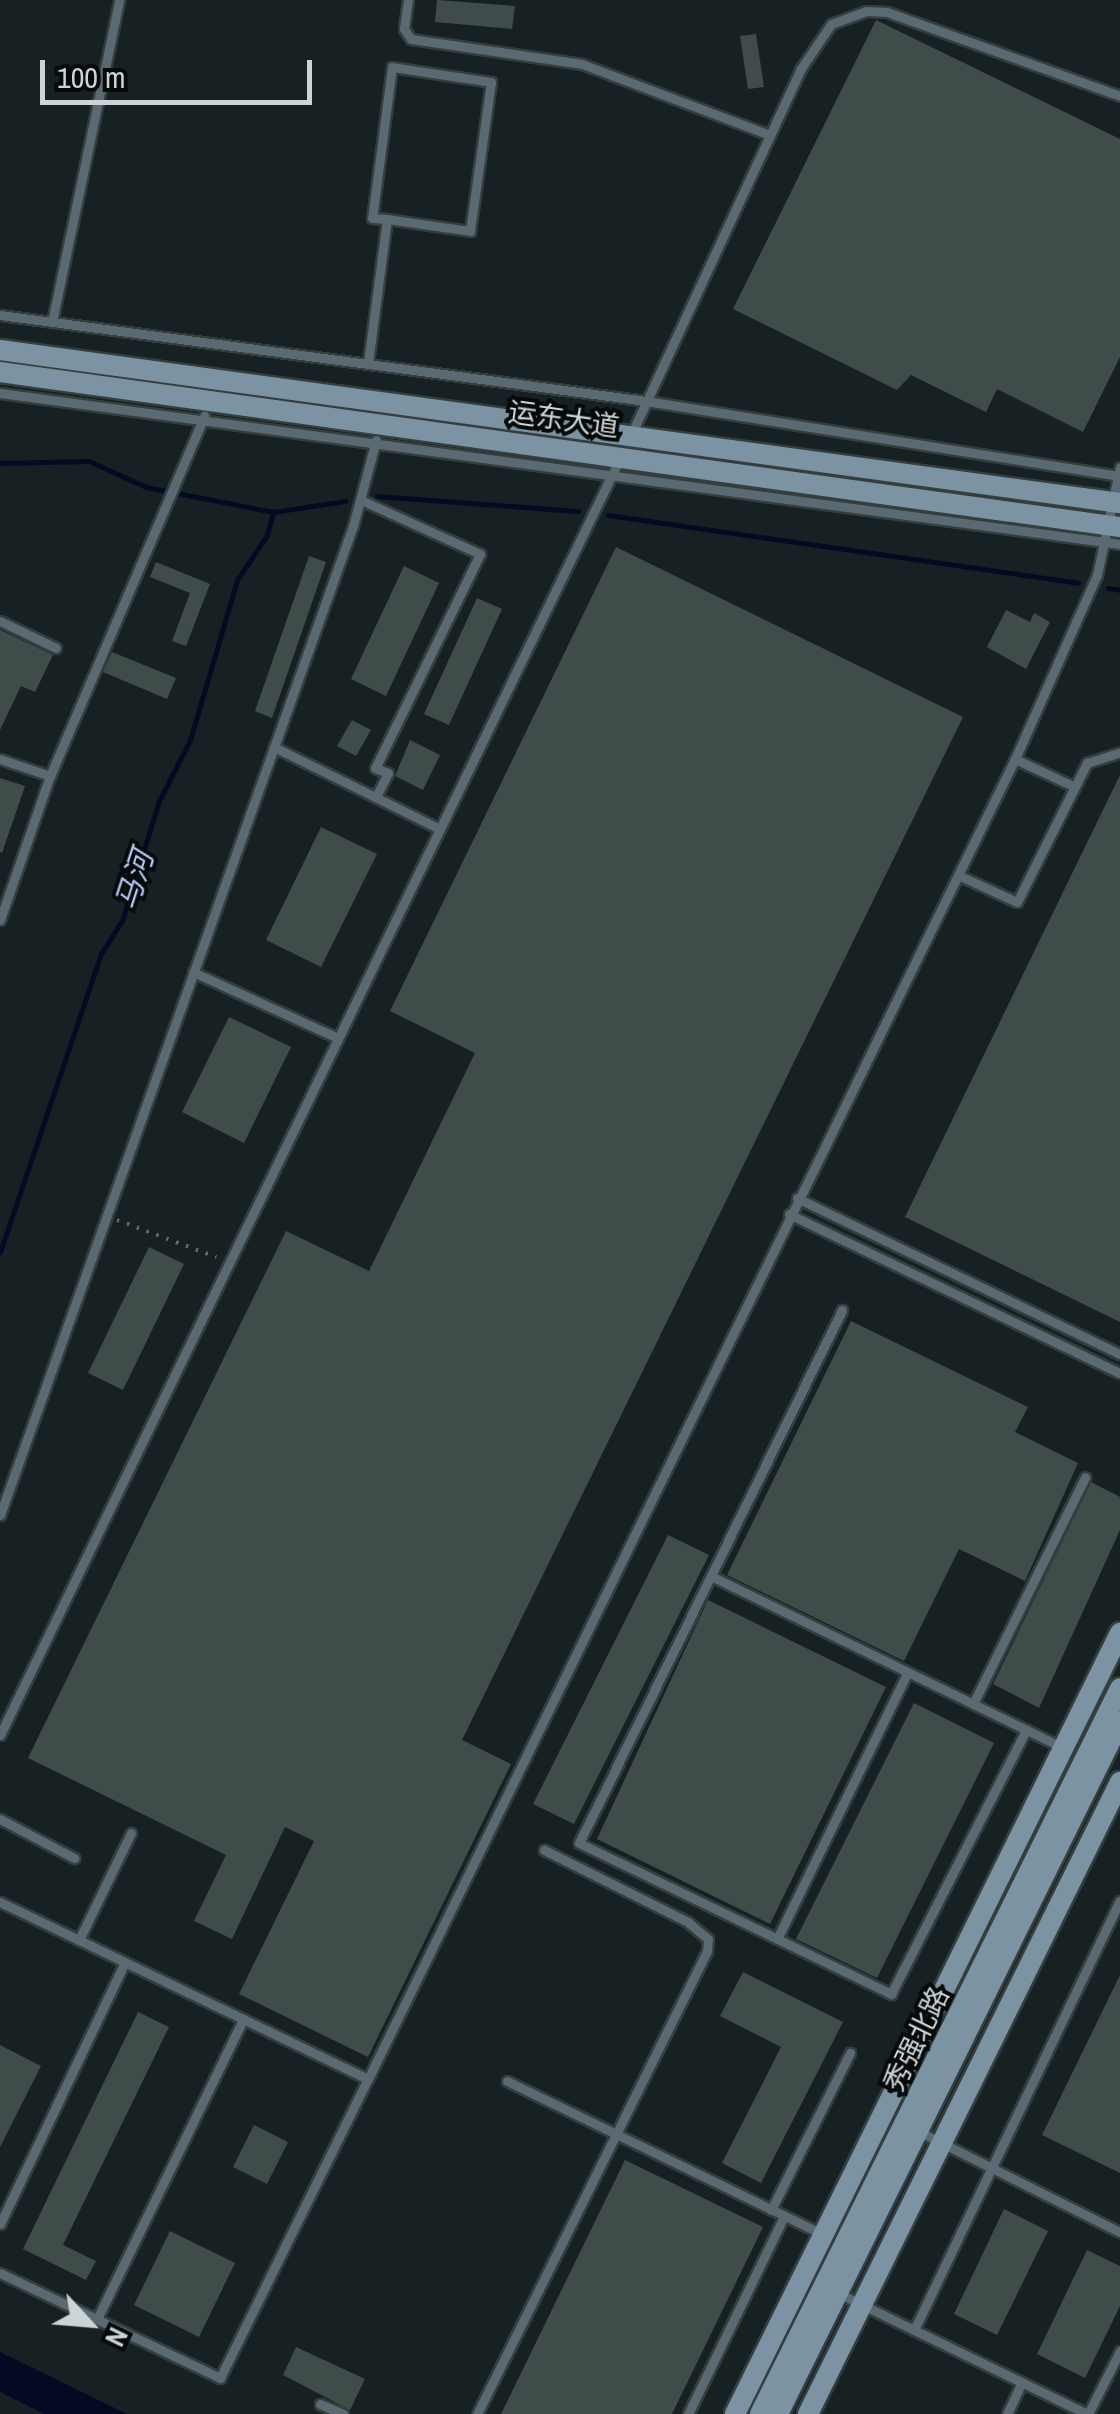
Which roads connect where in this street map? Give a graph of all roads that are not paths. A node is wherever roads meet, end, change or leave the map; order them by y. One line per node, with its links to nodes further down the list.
1 (119, 0): 9 (lane)
2 (408, 0): 6 (lane)
3 (848, 0): 4 (lane)
4 (850, 14): 5 (lane); 6 (lane)
5 (1120, 96)
6 (770, 135): 14 (lane)
7 (387, 219): 7 (lane); 11 (lane)
8 (0, 315): 9 (lane)
9 (52, 322): 11 (lane)
10 (0, 350): 17 (street, 运东大道)
11 (368, 363): 14 (lane)
12 (0, 372): 17 (street, 运东大道)
13 (0, 393): 15 (lane)
14 (646, 401): 17 (lane); 19 (lane)
15 (204, 416): 16 (lane); 30 (lane)
16 (376, 440): 17 (lane); 20 (lane)
17 (621, 456): 21 (street, 运东大道); 22 (street, 运东大道); 33 (lane)
18 (1120, 467): 19 (lane)
19 (1119, 476): 21 (lane)
20 (361, 500): 26 (lane); 32 (lane)
21 (1117, 503): 22 (lane)
22 (1111, 531): 23 (lane); 28 (lane)
23 (1120, 544)
24 (0, 621): 25 (lane)
25 (56, 648)
26 (274, 747): 32 (lane); 36 (lane)
27 (1120, 752): 31 (lane)
28 (1015, 758): 31 (lane); 34 (lane)
29 (0, 759): 30 (lane)
30 (50, 776): 35 (lane)
31 (1075, 787): 34 (lane)
32 (376, 797): 33 (lane)
33 (440, 828): 37 (lane)
34 (958, 874): 38 (lane)
35 (0, 920)
36 (193, 972): 37 (lane); 44 (lane)
37 (338, 1038): 52 (lane)
38 (797, 1198): 39 (lane); 41 (lane)
39 (789, 1214): 42 (lane); 67 (lane)
40 (842, 1310): 45 (lane)
41 (1120, 1354)
42 (1120, 1373)
43 (1085, 1478): 49 (lane)
44 (0, 1515)
45 (711, 1576): 47 (lane); 62 (lane)
46 (1120, 1633): 53 (street)
47 (908, 1672): 49 (lane); 62 (lane)
48 (1120, 1688): 54 (street, 秀强北路)
49 (973, 1704): 51 (lane)
50 (1120, 1722): 54 (street, 秀强北路)
51 (1026, 1730): 53 (lane); 62 (lane)
52 (0, 1735)
53 (1063, 1748): 54 (lane); 77 (street)
54 (1092, 1762): 69 (street, 秀强北路); 78 (street, 秀强北路)
55 (1120, 1782): 71 (street)
56 (0, 1819): 59 (lane)
57 (131, 1833): 63 (lane)
58 (544, 1850): 70 (lane)
59 (74, 1858)
60 (1120, 1901): 72 (lane)
61 (0, 1902): 63 (lane)
62 (777, 1939)
63 (79, 1940): 64 (lane)
64 (125, 1962): 65 (lane); 75 (lane)
65 (244, 2019): 67 (lane); 82 (lane)
66 (850, 2053): 73 (lane)
67 (368, 2079): 82 (lane)
68 (507, 2082): 70 (lane)
69 (918, 2131): 71 (lane); 78 (street, 秀强北路)
70 (616, 2134): 73 (lane); 88 (lane)
71 (942, 2142): 72 (lane); 81 (street)
72 (992, 2168): 76 (lane); 83 (lane)
73 (771, 2210): 74 (lane)
74 (784, 2216): 77 (lane); 89 (lane)
75 (0, 2224)
76 (1120, 2232)
77 (823, 2235): 78 (lane); 90 (street)
78 (851, 2248): 80 (street, 秀强北路)
79 (0, 2273): 82 (lane)
80 (831, 2290): 81 (lane); 91 (street, 秀强北路); 92 (street, 秀强北路)
81 (862, 2305): 83 (lane); 93 (street)
82 (98, 2319)
83 (914, 2330): 85 (lane)
84 (1120, 2351): 95 (lane)
85 (1022, 2382): 94 (lane); 95 (lane)
86 (320, 2404): 87 (lane)
87 (343, 2414)
88 (476, 2414)
89 (688, 2414)
90 (735, 2414)
91 (760, 2414)
92 (778, 2414)
93 (808, 2414)
94 (1007, 2414)
95 (1088, 2414)

